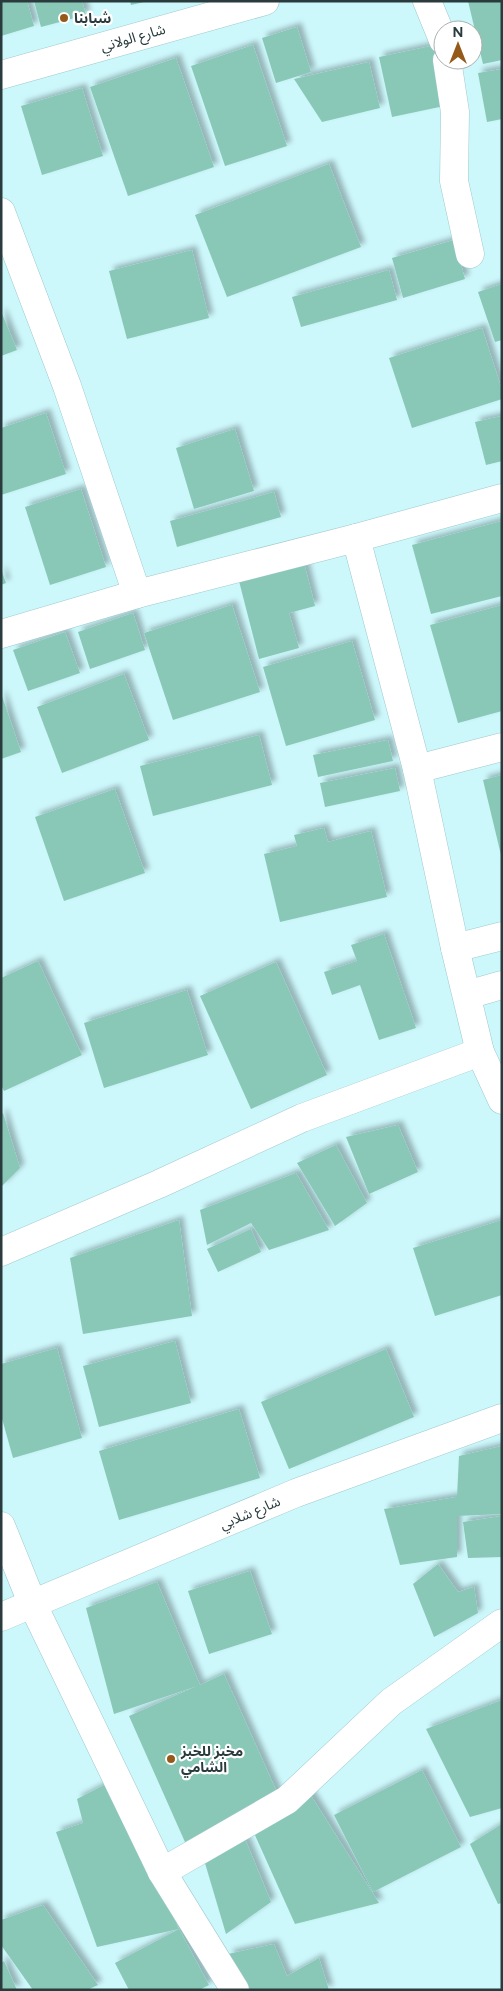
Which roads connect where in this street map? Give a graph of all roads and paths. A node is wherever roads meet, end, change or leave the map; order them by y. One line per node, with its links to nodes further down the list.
1 (265, 1): 5 (street, شارع الولاني)
2 (427, 1): 3 (street)
3 (435, 20)
4 (449, 70): 7 (street)
5 (1, 75)
6 (1, 212): 10 (street)
7 (470, 254)
8 (502, 498): 9 (street)
9 (356, 538): 10 (street); 13 (street)
10 (137, 594): 11 (street)
11 (1, 634)
12 (502, 747): 13 (street)
13 (417, 769): 15 (street)
14 (502, 936): 15 (street)
15 (455, 948): 17 (street)
16 (502, 985): 17 (street)
17 (467, 995): 18 (street)
18 (480, 1052): 19 (street); 20 (street)
19 (502, 1100)
20 (1, 1252)
21 (502, 1418): 23 (street, شارع شلابي)
22 (1, 1526): 23 (street)
23 (33, 1605): 24 (street, شارع شلابي); 26 (street)
24 (1, 1617)
25 (502, 1623): 26 (street)
26 (162, 1872): 27 (street)
27 (235, 1990)

